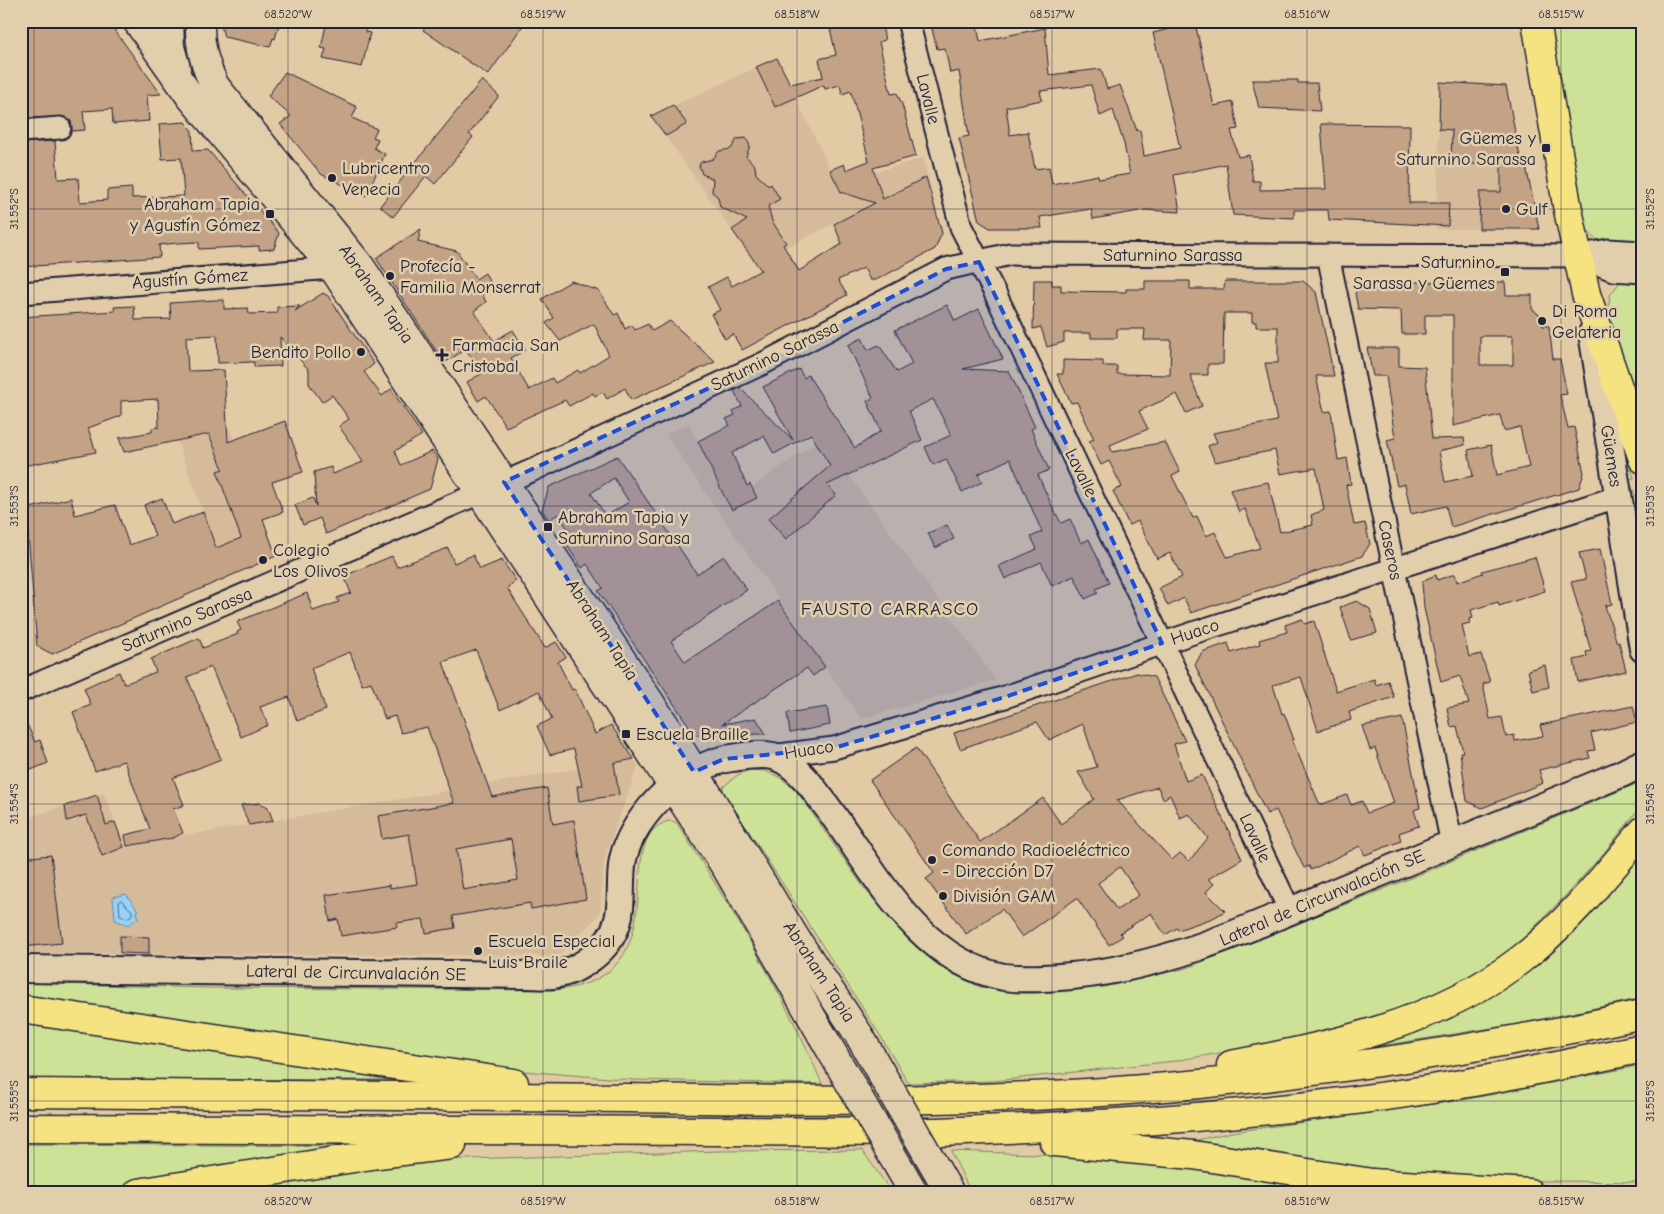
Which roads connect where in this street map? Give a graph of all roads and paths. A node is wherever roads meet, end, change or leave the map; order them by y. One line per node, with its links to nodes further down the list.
1 (137, 21): 6 (main road)
2 (168, 21): 6 (main road)
3 (200, 21): 13 (main road, Abraham Tapia)
4 (908, 21): 12 (street, Lavalle)
5 (1536, 21): 11 (main road, Güemes)
6 (190, 96): 14 (main road, Abraham Tapia)
7 (60, 128): 8 (street)
8 (21, 131)
9 (1643, 252): 11 (street, Saturnino Sarassa)
10 (1328, 256): 11 (street, Saturnino Sarassa); 12 (street, Saturnino Sarassa); 21 (street, Caseros)
11 (1578, 256): 15 (street, Saturnino Sarassa); 17 (main road, Güemes)
12 (979, 262): 19 (street, Saturnino Sarassa); 22 (street, Lavalle)
13 (360, 266): 14 (street, Agustín Gómez); 19 (main road, Abraham Tapia)
14 (333, 268): 16 (street, Agustín Gómez); 19 (main road, Abraham Tapia)
15 (1643, 272)
16 (21, 292)
17 (1586, 294): 18 (main road, Güemes); 20 (street, Güemes)
18 (1643, 458)
19 (492, 487): 24 (street, Saturnino Sarassa); 27 (main road, Abraham Tapia)
20 (1617, 497): 21 (street, Huaco); 23 (street, Güemes)
21 (1394, 568): 22 (street, Huaco); 29 (street, Caseros)
22 (1162, 643): 25 (street, Huaco); 30 (street, Lavalle)
23 (1643, 649)
24 (21, 691)
25 (771, 756): 27 (street, Lateral de Circunvalación SE); 30 (street, Lateral de Circunvalación SE)
26 (1643, 763): 29 (street, Lateral de Circunvalación SE)
27 (683, 778): 31 (street, Lateral de Circunvalación SE); 43 (main road, Abraham Tapia, bridge); 44 (main road, Abraham Tapia, bridge)
28 (1643, 831): 36 (main road)
29 (1452, 844): 30 (street, Lateral de Circunvalación SE)
30 (1290, 911)
31 (21, 969)
32 (21, 1009): 37 (main road)
33 (1643, 1014): 36 (main road)
34 (1643, 1048): 40 (main road)
35 (21, 1093): 37 (main road)
36 (1017, 1096): 37 (main road)
37 (747, 1099)
38 (21, 1128): 39 (main road)
39 (580, 1132): 40 (main road); 42 (main road)
40 (938, 1132): 41 (main road)
41 (1460, 1191): 45 (main road)
42 (138, 1193)
43 (914, 1193)
44 (950, 1193)
45 (1529, 1193)

